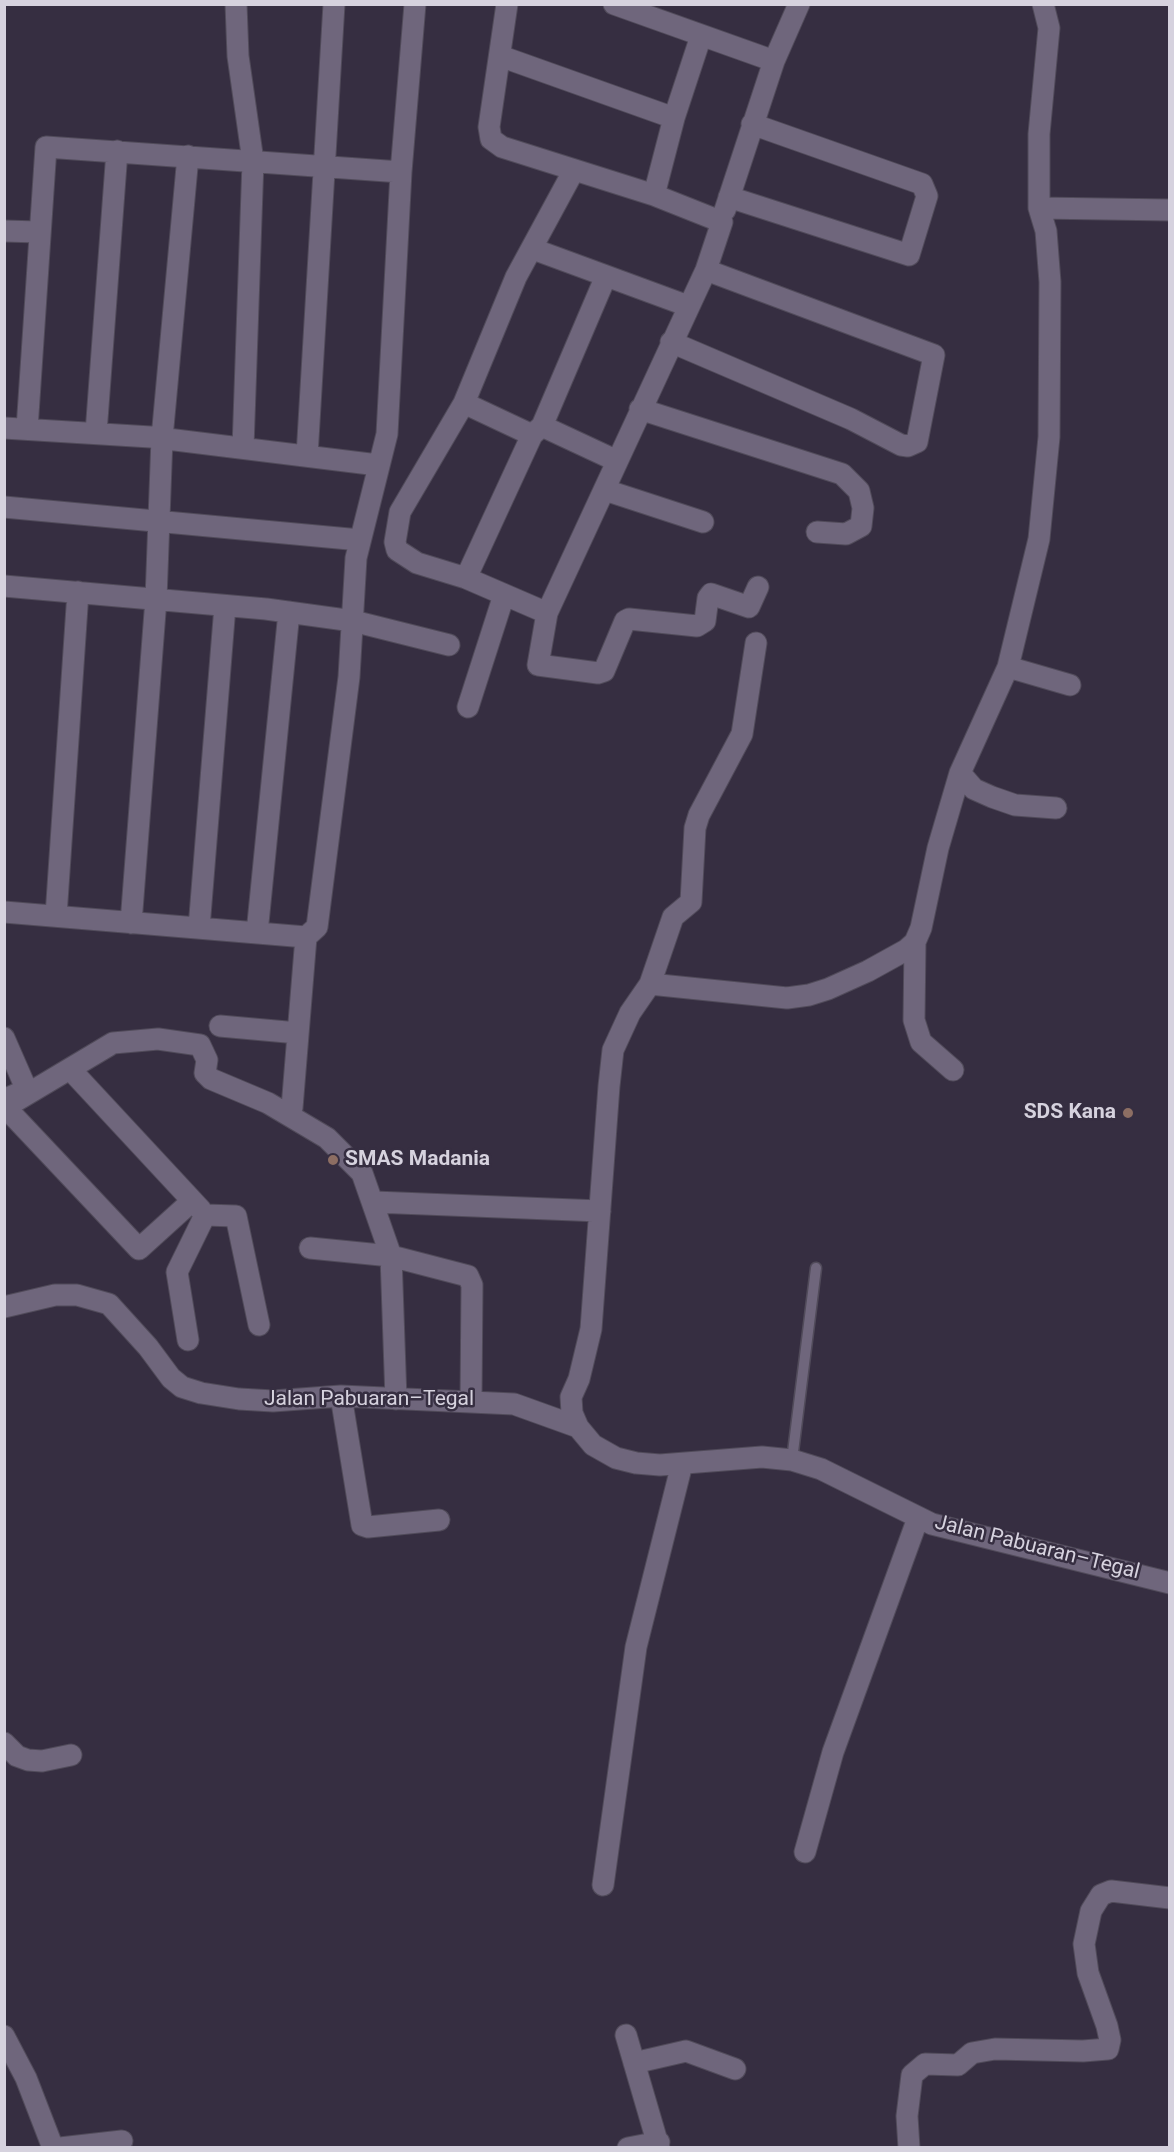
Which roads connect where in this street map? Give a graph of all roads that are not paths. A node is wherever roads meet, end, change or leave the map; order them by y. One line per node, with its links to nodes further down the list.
1 (236, 4): 15 (street)
2 (334, 4): 16 (street)
3 (415, 4): 18 (street)
4 (507, 4): 9 (street)
5 (614, 4): 8 (street)
6 (799, 4): 10 (street)
7 (1043, 4): 21 (street)
8 (701, 36): 10 (street); 11 (street)
9 (500, 56): 11 (street); 17 (street)
10 (774, 61): 12 (street)
11 (674, 118): 19 (street)
12 (752, 124): 20 (street); 20 (street)
13 (117, 151): 14 (street); 25 (street); 36 (street)
14 (188, 156): 15 (street); 37 (street)
15 (252, 161): 16 (street); 38 (street)
16 (322, 166): 18 (street); 39 (street)
17 (574, 170): 19 (street); 26 (street)
18 (401, 172): 41 (street)
19 (654, 195): 23 (street)
20 (729, 197): 23 (street)
21 (1039, 208): 22 (street); 60 (street)
22 (1170, 210)
23 (722, 222): 27 (street)
24 (4, 231): 25 (street)
25 (39, 232): 34 (street)
26 (533, 249): 28 (street); 31 (street)
27 (706, 270): 29 (street); 30 (street)
28 (606, 276): 29 (street); 35 (street)
29 (688, 306): 30 (street)
30 (671, 342): 32 (street)
31 (464, 403): 35 (street); 48 (street)
32 (640, 409): 40 (street); 46 (street)
33 (4, 428): 34 (street)
34 (27, 429): 36 (street)
35 (537, 431): 40 (street); 48 (street)
36 (96, 433): 37 (street)
37 (162, 438): 38 (street); 44 (street)
38 (243, 448): 39 (street)
39 (307, 456): 41 (street)
40 (617, 462): 42 (street)
41 (378, 465): 47 (street)
42 (605, 490): 45 (street); 56 (street)
43 (4, 507): 44 (street)
44 (161, 521): 47 (street); 53 (street)
45 (703, 522)
46 (817, 532)
47 (360, 540): 57 (street)
48 (466, 578): 52 (street)
49 (4, 586): 51 (street)
50 (758, 587): 56 (street)
51 (78, 592): 53 (street); 66 (street)
52 (504, 595): 56 (street); 62 (street)
53 (156, 599): 54 (street); 67 (street)
54 (225, 606): 55 (street); 68 (street)
55 (289, 612): 57 (street); 69 (street)
56 (548, 613)
57 (354, 621): 59 (street); 70 (street)
58 (756, 644): 72 (street)
59 (449, 645)
60 (1008, 667): 61 (street); 63 (street)
61 (1070, 685)
62 (468, 706)
63 (960, 773): 64 (street); 71 (street)
64 (1056, 808)
65 (4, 912): 66 (street)
66 (56, 916): 67 (street)
67 (131, 923): 68 (street)
68 (200, 928): 69 (street)
69 (257, 933): 70 (street)
70 (306, 937): 74 (street)
71 (915, 942): 72 (street); 77 (street)
72 (650, 984): 82 (street)
73 (220, 1026): 74 (street)
74 (298, 1033): 79 (street)
75 (4, 1038): 78 (street)
76 (70, 1069): 78 (street); 80 (street); 81 (street)
77 (952, 1070)
78 (5, 1105): 81 (street)
79 (292, 1108)
80 (374, 1202): 82 (street); 84 (street)
81 (199, 1208): 87 (street); 88 (street)
82 (600, 1211): 92 (street)
83 (310, 1248): 84 (street)
84 (391, 1256): 90 (street); 91 (street)
85 (816, 1268): 93 (lane)
86 (4, 1307): 89 (street, Jalan Pabuaran–Tegal)
87 (259, 1325)
88 (188, 1340)
89 (341, 1396): 90 (street, Jalan Pabuaran–Tegal); 96 (street)
90 (396, 1399): 91 (street, Jalan Pabuaran–Tegal)
91 (471, 1400): 92 (street, Jalan Pabuaran–Tegal)
92 (578, 1427): 94 (street, Jalan Pabuaran–Tegal)
93 (792, 1460): 94 (street, Jalan Pabuaran–Tegal); 95 (street, Jalan Pabuaran–Tegal)
94 (682, 1464): 101 (street)
95 (918, 1518): 97 (street, Jalan Pabuaran–Tegal); 100 (street)
96 (440, 1520)
97 (1170, 1583)
98 (4, 1743): 99 (street)
99 (71, 1755)
100 (805, 1852)
101 (603, 1885)
102 (1170, 1898): 112 (street)
103 (626, 2035): 105 (street)
104 (4, 2036): 109 (street)
105 (634, 2063): 106 (street); 108 (street)
106 (735, 2069)
107 (122, 2141): 110 (street)
108 (659, 2145): 111 (street)
109 (53, 2148)
110 (60, 2148)
111 (628, 2148)
112 (909, 2148)

